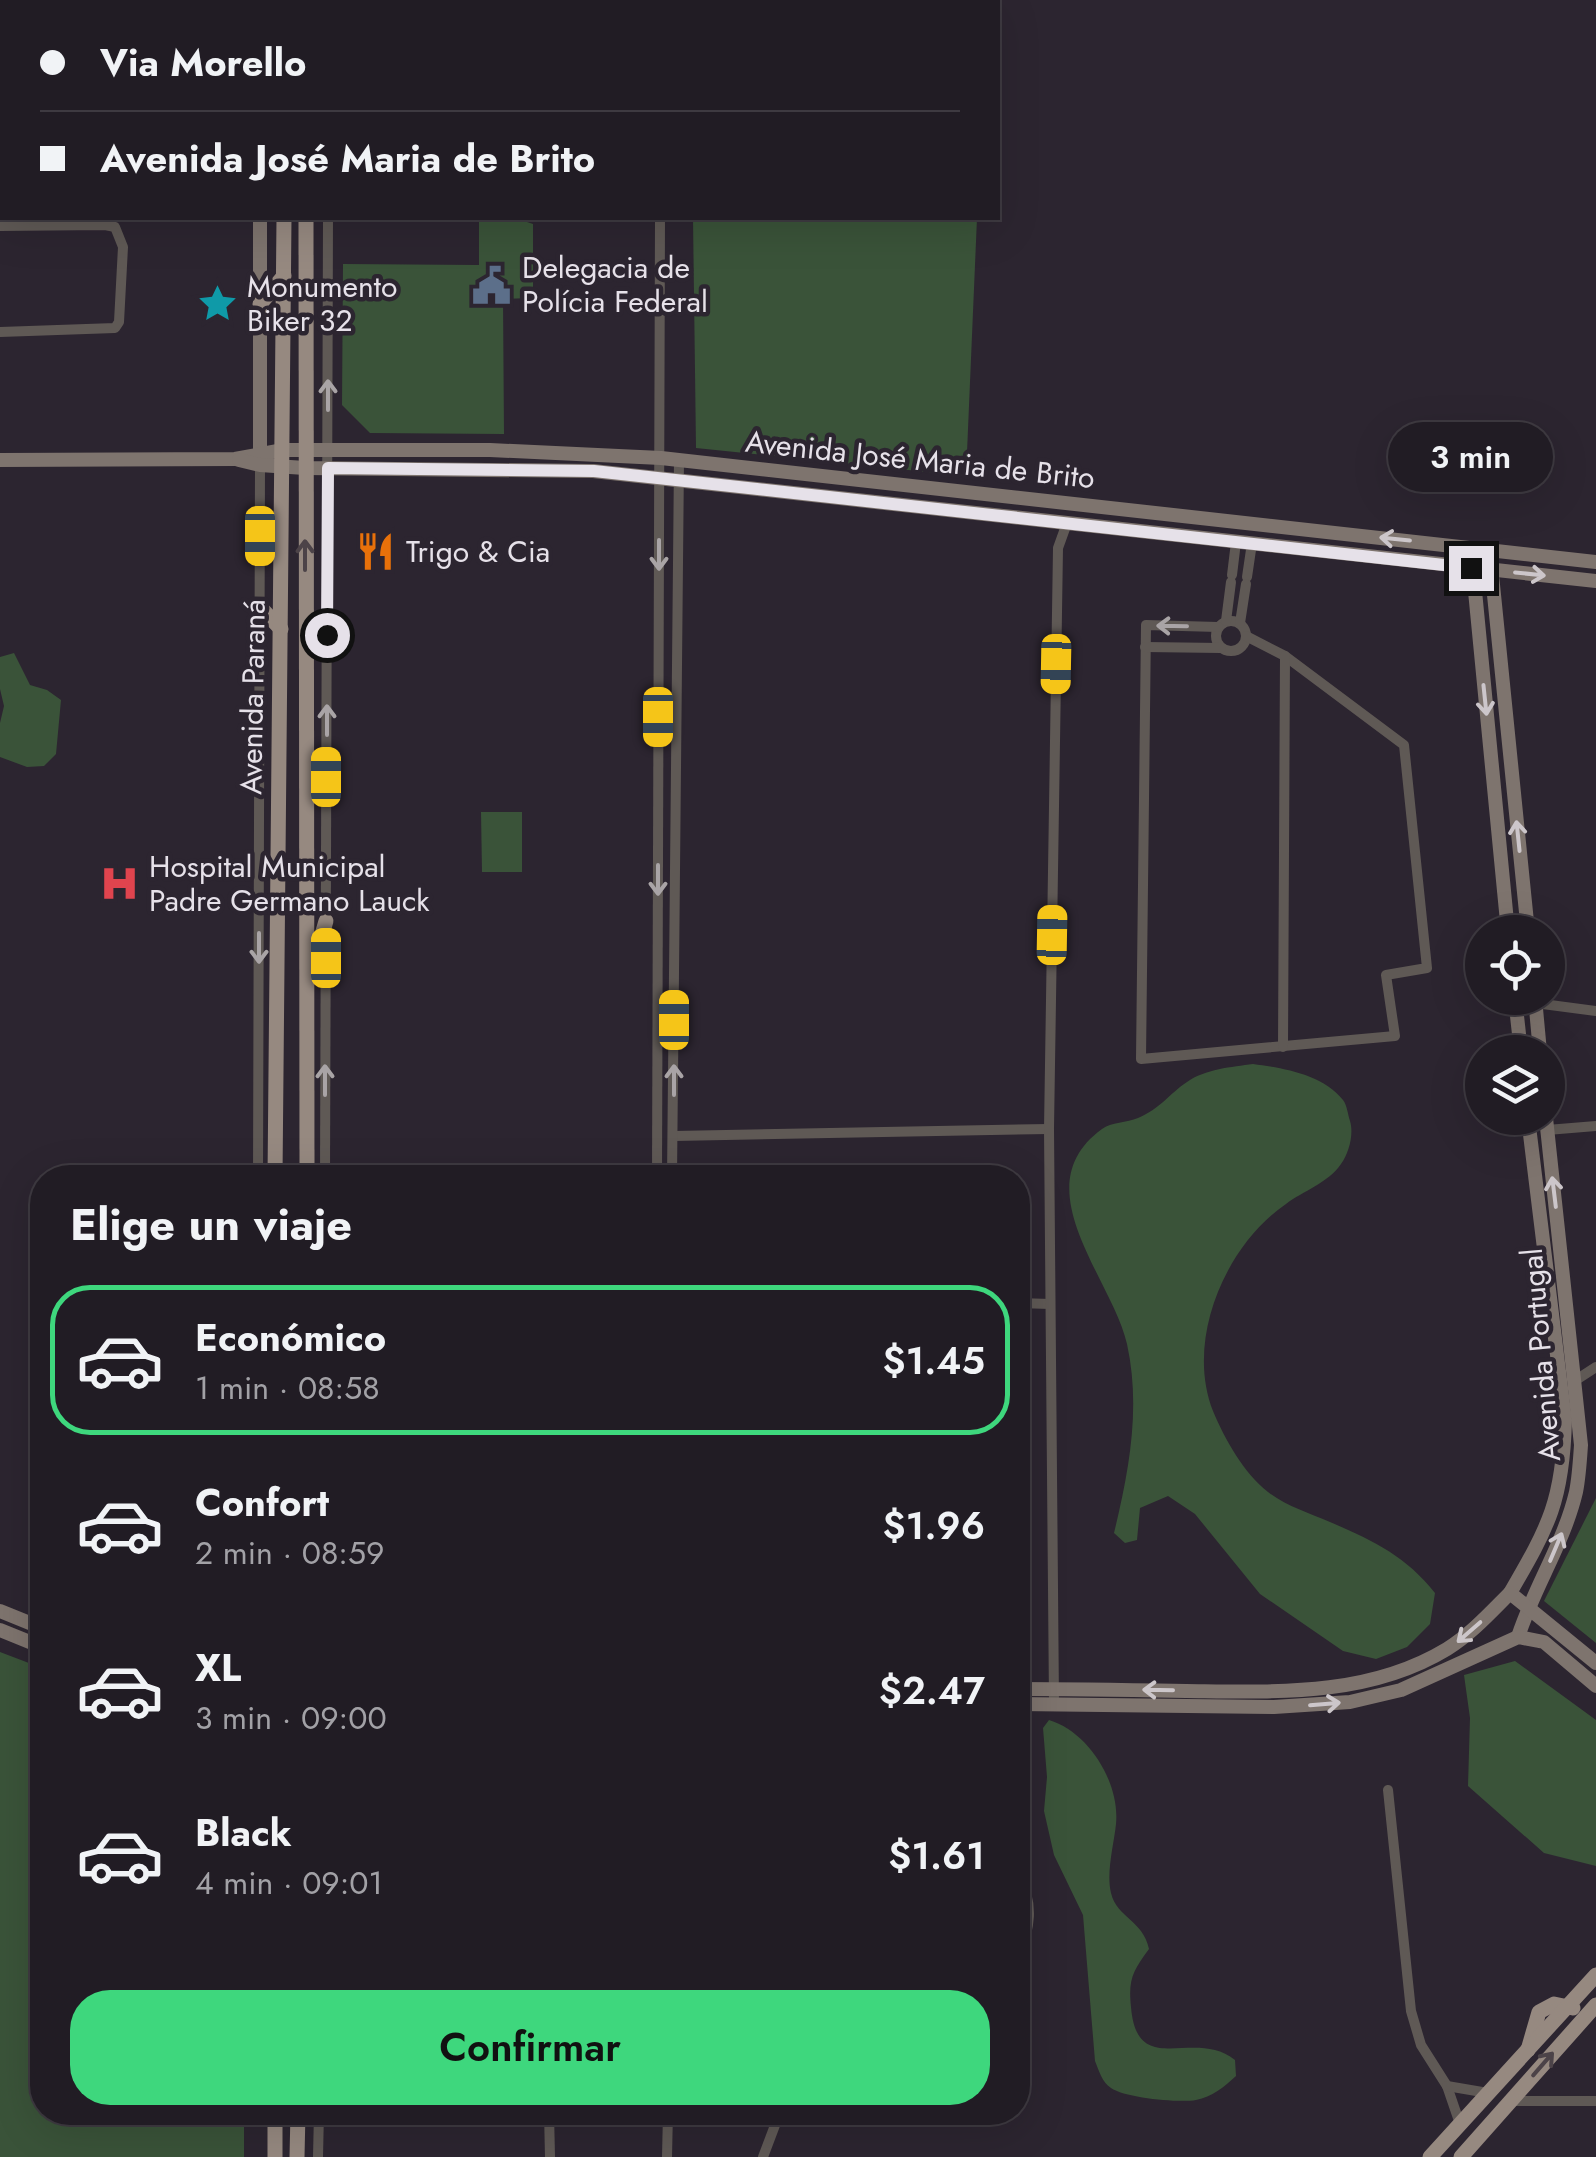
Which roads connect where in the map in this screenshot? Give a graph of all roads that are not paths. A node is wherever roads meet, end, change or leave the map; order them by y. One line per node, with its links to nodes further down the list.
1 (260, 220): 8 (main road)
2 (284, 220): 7 (main road, Avenida Paraná)
3 (306, 220): 10 (main road, Avenida Paraná)
4 (328, 220): 11 (street, one-way to 4)
5 (660, 220): 13 (street)
6 (0, 226): 9 (street)
7 (284, 276): 8 (main road); 15 (main road, Avenida Paraná)
8 (260, 304): 14 (main road)
9 (0, 332)
10 (304, 450): 11 (main road, Avenida José Maria de Brito); 15 (main road, Avenida José Maria de Brito); 18 (main road, Avenida Paraná)
11 (327, 450): 12 (main road, Avenida José Maria de Brito); 19 (street)
12 (490, 450): 13 (main road, Avenida José Maria de Brito); 20 (main road)
13 (661, 458): 17 (main road, Avenida José Maria de Brito); 21 (street)
14 (260, 459): 15 (main road, Avenida José Maria de Brito); 16 (main road, Avenida José Maria de Brito); 33 (street)
15 (283, 459): 18 (main road, Avenida José Maria de Brito); 36 (main road, Avenida Paraná)
16 (0, 460)
17 (679, 460): 22 (street); 25 (main road, Avenida José Maria de Brito, one-way to 17)
18 (304, 468): 19 (main road, Avenida José Maria de Brito); 44 (main road, Avenida Paraná, one-way to 18)
19 (328, 468): 20 (main road, Avenida José Maria de Brito); 43 (street, one-way to 19)
20 (486, 471): 21 (main road, Avenida José Maria de Brito)
21 (659, 478): 22 (main road, Avenida José Maria de Brito); 62 (street, one-way to 62)
22 (678, 480): 23 (main road, Avenida José Maria de Brito); 57 (street, one-way to 22)
23 (1067, 523): 24 (main road, Avenida José Maria de Brito); 54 (street)
24 (1244, 543): 28 (main road, Avenida José Maria de Brito); 31 (street); 32 (street)
25 (1474, 547): 26 (main road, Avenida José Maria de Brito); 28 (main road)
26 (1494, 550): 27 (main road, Avenida José Maria de Brito); 29 (main road)
27 (1596, 562)
28 (1471, 568): 29 (main road, Avenida José Maria de Brito); 41 (main road, one-way to 41)
29 (1490, 570): 30 (main road, Avenida José Maria de Brito, one-way to 30); 42 (main road, one-way to 29)
30 (1596, 581)
31 (1231, 582): 32 (street); 34 (street)
32 (1246, 584): 35 (street)
33 (260, 606): 36 (main road); 58 (street, one-way to 58)
34 (1222, 624): 35 (street); 38 (street, one-way to 38); 39 (street)
35 (1240, 624): 37 (street)
36 (281, 629): 47 (main road, Avenida Paraná)
37 (1246, 636): 39 (street); 40 (street)
38 (1145, 647): 39 (street); 49 (street)
39 (1221, 648)
40 (1285, 656): 49 (street); 49 (street)
41 (1506, 915)
42 (1526, 915)
43 (326, 921): 44 (main road); 61 (street, one-way to 43)
44 (308, 990): 48 (main road, Avenida Paraná)
45 (1565, 1005): 46 (street)
46 (1596, 1011)
47 (277, 1029): 48 (main road); 50 (main road, Avenida Paraná)
48 (308, 1029): 51 (main road, Avenida Paraná)
49 (1283, 1048)
50 (277, 1065): 51 (main road); 59 (main road, Avenida Paraná)
51 (308, 1066): 60 (main road, Avenida Paraná)
52 (1565, 1125): 53 (street)
53 (1596, 1126)
54 (1049, 1129): 57 (street); 65 (street)
55 (1530, 1135): 68 (main road, Avenida Portugal)
56 (1547, 1135): 67 (main road, Avenida Portugal, one-way to 56)
57 (674, 1136): 63 (street)
58 (258, 1165)
59 (275, 1165)
60 (307, 1165)
61 (325, 1165)
62 (657, 1165)
63 (673, 1165)
64 (1030, 1303): 65 (street)
65 (1050, 1304): 80 (street)
66 (1596, 1367): 67 (street)
67 (1576, 1380): 69 (main road, Avenida Portugal, one-way to 67)
68 (1510, 1593): 69 (main road); 76 (main road, Avenida Portugal, one-way to 76)
69 (1528, 1606): 73 (main road, Avenida Portugal); 75 (main road)
70 (0, 1611): 71 (main road)
71 (30, 1623)
72 (0, 1630): 74 (main road)
73 (1518, 1636): 77 (main road); 78 (main road)
74 (30, 1642)
75 (1596, 1663)
76 (1394, 1674): 78 (main road); 81 (main road, Avenida Portugal)
77 (1596, 1686)
78 (1401, 1690): 81 (main road, one-way to 78)
79 (1030, 1692): 80 (main road)
80 (1054, 1697): 81 (main road); 82 (main road)
81 (1275, 1699)
82 (1030, 1702)
83 (1388, 1790): 88 (street)
84 (1596, 1975): 85 (main road)
85 (1569, 2005): 87 (main road); 89 (main road)
86 (1596, 2005): 87 (main road)
87 (1580, 2024): 90 (main road, one-way to 87)
88 (1447, 2086): 89 (street); 92 (street)
89 (1488, 2093): 92 (main road)
90 (1511, 2101): 91 (street); 106 (main road)
91 (1596, 2101)
92 (1460, 2124): 105 (main road)
93 (275, 2125): 99 (main road)
94 (298, 2125): 100 (main road)
95 (319, 2125): 101 (street)
96 (549, 2125): 102 (street)
97 (668, 2125): 103 (street)
98 (775, 2125): 104 (street)
99 (275, 2157)
100 (297, 2157)
101 (318, 2157)
102 (550, 2157)
103 (667, 2157)
104 (762, 2157)
105 (1430, 2157)
106 (1461, 2157)

